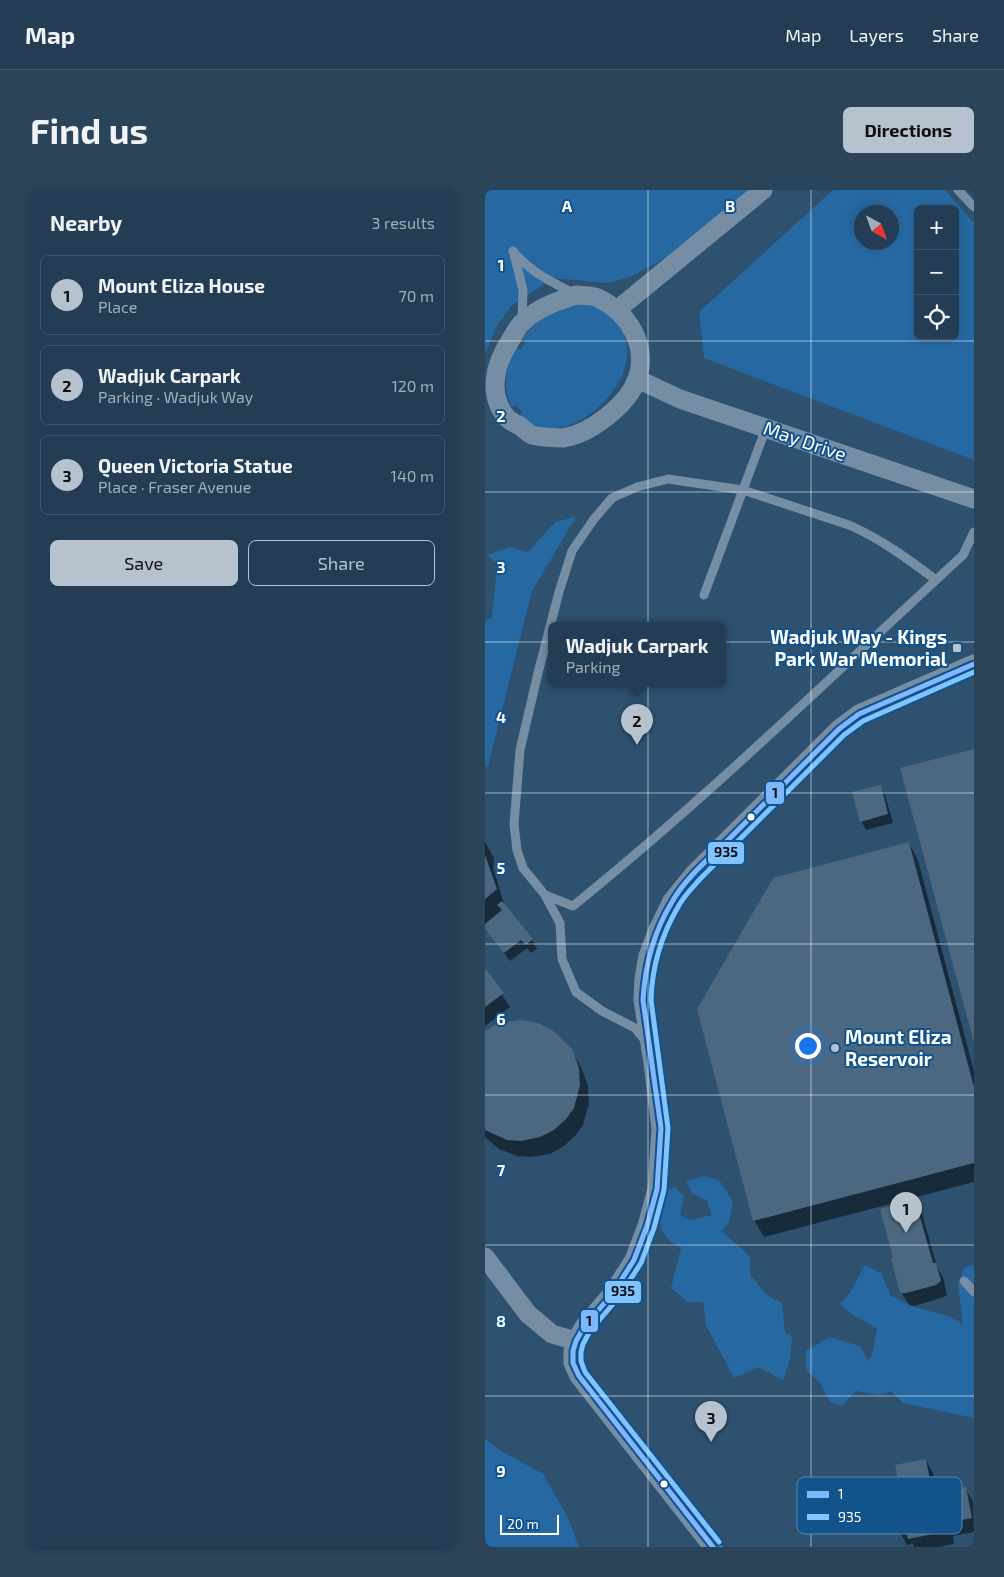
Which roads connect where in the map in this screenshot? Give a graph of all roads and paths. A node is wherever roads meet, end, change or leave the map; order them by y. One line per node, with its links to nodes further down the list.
1 (763, 190): 5 (street)
2 (958, 190): 3 (lane)
3 (974, 207)
4 (576, 295): 5 (street); 6 (street); 6 (lane)
5 (618, 309): 7 (street)
6 (522, 323): 7 (street)
7 (637, 379): 8 (street, May Drive)
8 (766, 428): 9 (lane); 10 (street, May Drive)
9 (743, 490): 12 (lane); 13 (lane); 14 (lane)
10 (974, 499)
11 (974, 532): 12 (lane)
12 (936, 580): 17 (lane)
13 (704, 595)
14 (551, 622)
15 (548, 634): 17 (lane)
16 (974, 664): 18 (street)
17 (545, 895): 18 (lane)
18 (651, 1046): 22 (street)
19 (485, 1257): 22 (street)
20 (964, 1280): 21 (lane)
21 (974, 1292)
22 (576, 1341): 23 (street)
23 (713, 1547)

